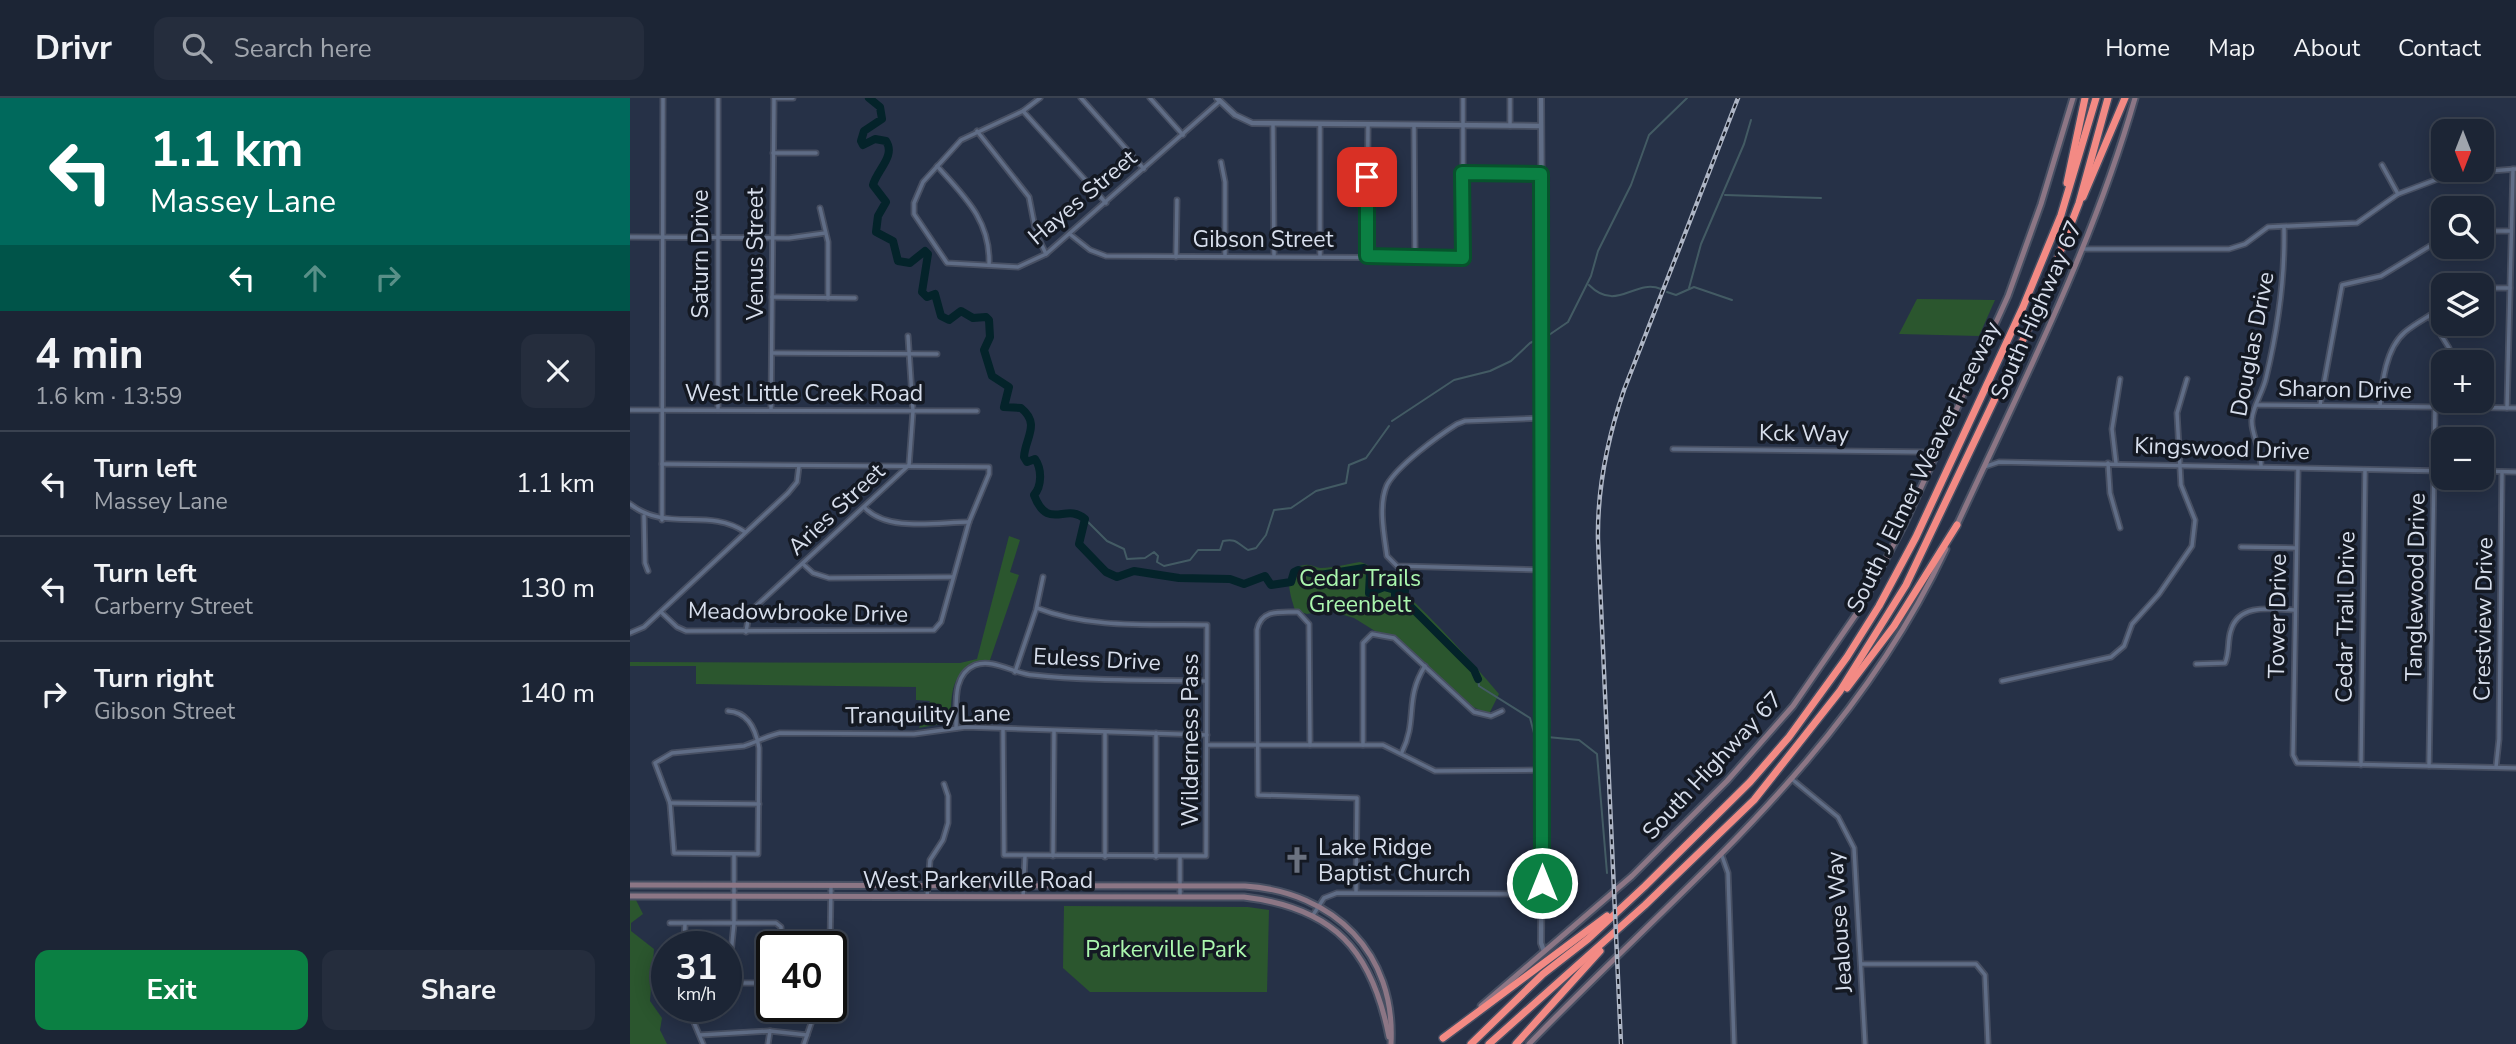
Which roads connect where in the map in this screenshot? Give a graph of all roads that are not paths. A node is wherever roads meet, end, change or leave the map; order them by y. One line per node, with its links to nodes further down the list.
1 (663, 98): 49 (street)
2 (718, 98): 50 (street, Saturn Drive)
3 (774, 98): 4 (street); 28 (street, Venus Street)
4 (793, 98)
5 (1040, 98): 18 (street)
6 (1081, 98): 33 (street)
7 (1150, 98): 27 (street)
8 (1463, 98): 23 (street)
9 (1510, 98): 24 (street)
10 (1541, 98): 25 (street)
11 (2073, 98): 91 (main road, South Highway 67)
12 (2085, 98): 42 (highway)
13 (2096, 98): 42 (highway, South J Elmer Weaver Freeway)
14 (2108, 98): 40 (highway, South J Elmer Weaver Freeway)
15 (2125, 98): 40 (highway)
16 (2135, 98): 53 (main road, South Highway 67)
17 (1218, 100): 19 (street); 27 (street, Hayes Street)
18 (1023, 111): 26 (street); 39 (street)
19 (1273, 125): 20 (street); 56 (street)
20 (1320, 125): 21 (street); 57 (street)
21 (1368, 125): 22 (street); 58 (street)
22 (1414, 125): 23 (street); 60 (street)
23 (1462, 125): 24 (street); 35 (street)
24 (1510, 126): 25 (street)
25 (1540, 126): 36 (street)
26 (977, 131): 32 (street); 54 (street)
27 (1183, 135): 33 (street, Hayes Street)
28 (773, 153): 29 (street); 51 (street, Venus Street)
29 (816, 153)
30 (1221, 162): 55 (street)
31 (2382, 165): 37 (street)
32 (937, 166): 61 (street); 61 (street, Hayes Street)
33 (1144, 169): 39 (street, Hayes Street)
34 (2515, 169): 37 (street); 45 (street)
35 (1462, 173): 36 (street); 60 (street, Gibson Street)
36 (1541, 174): 88 (street)
37 (2398, 194): 43 (street)
38 (1177, 200): 59 (street)
39 (1107, 203): 47 (street, Hayes Street)
40 (2079, 203): 133 (highway, South J Elmer Weaver Freeway)
41 (820, 208): 46 (street)
42 (2061, 215): 184 (highway, South J Elmer Weaver Freeway)
43 (2284, 228): 53 (street); 75 (street, Douglas Drive)
44 (2494, 231): 45 (street)
45 (2511, 231): 63 (street)
46 (825, 233): 51 (street); 65 (street)
47 (1071, 234): 54 (street, Hayes Street); 59 (street, Gibson Street)
48 (630, 237): 49 (street)
49 (662, 237): 50 (street); 83 (street)
50 (717, 237): 51 (street); 84 (street, Saturn Drive)
51 (772, 237): 64 (street, Venus Street)
52 (2431, 245): 76 (street)
53 (2084, 248): 90 (main road, South Highway 67)
54 (1046, 254): 61 (street, Hayes Street)
55 (1225, 255): 56 (street, Gibson Street); 59 (street, Gibson Street)
56 (1274, 255): 57 (street, Gibson Street)
57 (1320, 256): 58 (street, Gibson Street)
58 (1367, 256): 60 (street, Gibson Street)
59 (1176, 257)
60 (1415, 257)
61 (989, 265)
62 (2494, 288): 63 (street)
63 (2510, 288): 80 (street)
64 (772, 297): 65 (street); 70 (street, Venus Street)
65 (828, 298): 66 (street)
66 (855, 298)
67 (2430, 317): 69 (street); 77 (street)
68 (908, 336): 71 (street, Aries Street)
69 (2449, 348)
70 (772, 353): 71 (street); 85 (street, Venus Street)
71 (908, 353): 72 (street); 86 (street, Aries Street)
72 (937, 354)
73 (2120, 379): 94 (street)
74 (2187, 379): 95 (street)
75 (2257, 405): 76 (street, Sharon Drive); 99 (street, Douglas Drive)
76 (2320, 405): 77 (street, Sharon Drive)
77 (2380, 406): 78 (street, Sharon Drive)
78 (2431, 407)
79 (2494, 408): 80 (street, Sharon Drive)
80 (2507, 408): 81 (street, Sharon Drive)
81 (2516, 408)
82 (630, 410): 83 (street, West Little Creek Road)
83 (662, 411): 84 (street, West Little Creek Road); 96 (street)
84 (718, 411): 85 (street, West Little Creek Road)
85 (771, 411): 86 (street, West Little Creek Road)
86 (913, 411): 87 (street, West Little Creek Road); 97 (street, Aries Street)
87 (977, 411)
88 (1542, 418): 119 (street); 119 (street)
89 (1673, 449): 91 (street, Kck Way)
90 (1990, 453): 92 (street); 100 (main road, South Highway 67)
91 (1934, 456): 195 (main road, South Highway 67)
92 (1999, 462): 93 (street, Kingswood Drive); 100 (street, Kingswood Drive)
93 (2108, 463): 94 (street, Kingswood Drive); 114 (street)
94 (2116, 463): 95 (street, Kingswood Drive)
95 (2180, 463): 99 (street, Kingswood Drive); 132 (street)
96 (662, 464): 98 (street); 111 (street)
97 (909, 465): 98 (street); 109 (street, Aries Street); 112 (street, Meadowbrooke Drive)
98 (799, 466): 115 (street)
99 (2261, 466): 101 (street, Kingswood Drive)
100 (1982, 468): 113 (main road, South Highway 67)
101 (2298, 469): 102 (street, Kingswood Drive); 117 (street, Tower Drive)
102 (2365, 469): 103 (street, Kingswood Drive); 148 (street, Cedar Trail Drive)
103 (2431, 471)
104 (2494, 472): 105 (street)
105 (2502, 472): 106 (street); 150 (street, Crestview Drive)
106 (2516, 472)
107 (2434, 490): 149 (street, Tanglewood Drive)
108 (630, 504): 110 (street)
109 (864, 508): 112 (street); 118 (street, Aries Street)
110 (644, 516): 111 (street); 120 (street)
111 (662, 520): 115 (street)
112 (969, 522): 121 (street, Meadowbrooke Drive)
113 (1957, 525): 133 (highway); 153 (main road, South Highway 67)
114 (2120, 528)
115 (745, 532): 125 (street)
116 (2241, 547): 117 (street)
117 (2296, 548): 124 (street, Tower Drive)
118 (803, 564): 121 (street); 126 (street, Aries Street)
119 (1544, 570): 152 (street)
120 (648, 571)
121 (953, 577): 126 (street, Meadowbrooke Drive)
122 (1043, 577): 123 (street)
123 (1037, 608): 130 (street); 131 (street, Wilderness Pass)
124 (2294, 610): 128 (street); 148 (street, Tower Drive)
125 (661, 612): 126 (street, Meadowbrooke Drive); 127 (street)
126 (746, 632)
127 (630, 633)
128 (2196, 664)
129 (1425, 666): 135 (street); 146 (street); 147 (street)
130 (1014, 672): 131 (street, Euless Drive); 136 (street, Euless Drive)
131 (1205, 681): 141 (street, Wilderness Pass)
132 (2002, 681)
133 (1840, 691): 194 (highway, South J Elmer Weaver Freeway)
134 (727, 711): 142 (street)
135 (1502, 711)
136 (956, 728): 137 (street, Tranquility Lane); 142 (street, Tranquility Lane)
137 (1003, 729): 138 (street, Tranquility Lane); 158 (street)
138 (1054, 731): 139 (street, Tranquility Lane); 159 (street)
139 (1105, 732): 140 (street, Tranquility Lane); 161 (street)
140 (1156, 733): 141 (street, Tranquility Lane); 162 (street)
141 (1208, 735): 143 (street, Wilderness Pass)
142 (758, 741): 155 (street, Tranquility Lane); 156 (street)
143 (1208, 745): 144 (street); 163 (street, Wilderness Pass)
144 (1258, 745): 145 (street); 145 (street); 173 (street)
145 (1310, 745): 146 (street)
146 (1363, 745): 147 (street)
147 (1402, 752): 152 (street)
148 (2361, 765): 149 (street)
149 (2429, 766): 150 (street)
150 (2496, 767): 151 (street)
151 (2516, 768)
152 (1543, 771): 174 (street)
153 (1793, 780): 160 (main road, South Highway 67); 196 (street, Jealouse Way)
154 (944, 784): 167 (street)
155 (670, 803): 156 (street); 157 (street)
156 (759, 804): 157 (street)
157 (734, 855): 164 (street)
158 (1025, 856): 159 (street); 169 (street)
159 (1054, 856): 161 (street)
160 (1721, 856): 210 (main road, South Highway 67); 211 (street)
161 (1105, 857): 162 (street)
162 (1156, 857): 163 (street)
163 (1180, 857): 171 (street)
164 (734, 885): 165 (main road, West Parkerville Road); 166 (main road, West Parkerville Road); 176 (street)
165 (630, 886)
166 (831, 886): 167 (main road, West Parkerville Road); 177 (street)
167 (927, 886): 168 (main road, West Parkerville Road); 178 (street)
168 (993, 886): 169 (main road, West Parkerville Road); 179 (main road)
169 (1023, 886): 170 (main road, West Parkerville Road); 180 (street)
170 (1084, 886): 171 (main road, West Parkerville Road); 181 (main road)
171 (1180, 887): 172 (main road, West Parkerville Road); 182 (street)
172 (1245, 887): 183 (main road); 185 (main road, West Parkerville Road)
173 (1356, 892): 174 (street); 185 (street)
174 (1542, 894): 195 (street)
175 (630, 896): 176 (main road, West Parkerville Road)
176 (734, 896): 177 (main road, West Parkerville Road); 188 (street)
177 (831, 897): 178 (main road, West Parkerville Road); 193 (street)
178 (927, 897): 179 (main road, West Parkerville Road)
179 (954, 897): 180 (main road, West Parkerville Road)
180 (1023, 897): 181 (main road, West Parkerville Road)
181 (1048, 897): 182 (main road, West Parkerville Road)
182 (1180, 897): 183 (main road, West Parkerville Road)
183 (1244, 897): 186 (main road, West Parkerville Road)
184 (1628, 902): 202 (highway); 207 (highway, South J Elmer Weaver Freeway)
185 (1318, 906): 186 (street); 206 (main road, West Parkerville Road)
186 (1313, 915): 206 (main road, West Parkerville Road)
187 (670, 923): 189 (street)
188 (734, 923): 189 (street); 191 (street); 192 (street)
189 (685, 924): 190 (street)
190 (685, 931)
191 (733, 931)
192 (779, 931)
193 (830, 931)
194 (1607, 940): 208 (highway, South J Elmer Weaver Freeway); 209 (highway)
195 (1544, 951): 202 (main road, South Highway 67)
196 (1861, 964): 212 (street, Jealouse Way); 213 (street)
197 (694, 1022): 200 (street)
198 (811, 1022): 201 (street)
199 (770, 1031): 200 (street); 201 (street); 204 (street)
200 (700, 1035): 203 (street)
201 (807, 1035): 205 (street)
202 (1441, 1041)
203 (703, 1044)
204 (768, 1044)
205 (804, 1044)
206 (1390, 1044)
207 (1471, 1044)
208 (1489, 1044)
209 (1516, 1044)
210 (1529, 1044)
211 (1734, 1044)
212 (1865, 1044)
213 (1988, 1044)

